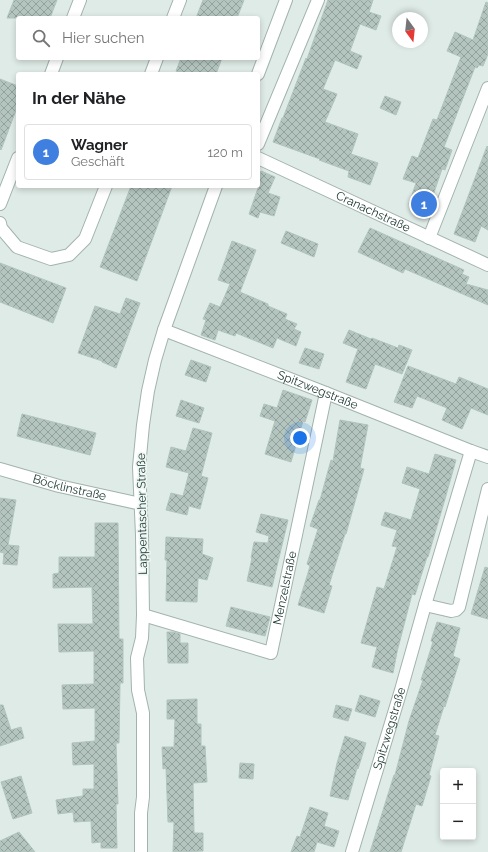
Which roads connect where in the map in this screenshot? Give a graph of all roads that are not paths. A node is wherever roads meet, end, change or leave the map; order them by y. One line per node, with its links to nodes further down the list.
1 (80, 0): 5 (street)
2 (180, 0): 6 (street)
3 (286, 0): 11 (street)
4 (318, 0): 13 (street)
5 (74, 16)
6 (174, 16)
7 (56, 60): 9 (street)
8 (156, 60): 10 (street)
9 (52, 72)
10 (152, 72)
11 (259, 72)
12 (488, 88): 20 (street)
13 (260, 139)
14 (260, 159): 20 (street, Cranachstraße)
15 (16, 163): 18 (street)
16 (105, 188): 19 (street)
17 (215, 188): 22 (street, Lappentascher Straße)
18 (0, 204)
19 (0, 223)
20 (429, 238): 21 (street, Cranachstraße)
21 (488, 265)
22 (164, 330): 23 (street, Spitzwegstraße); 28 (street, Lappentascher Straße)
23 (326, 393): 24 (street, Spitzwegstraße); 30 (street, Menzelstraße)
24 (471, 451): 25 (street, Spitzwegstraße); 29 (street, Spitzwegstraße)
25 (488, 457)
26 (0, 469): 28 (street, Böcklinstraße)
27 (488, 489): 29 (street)
28 (140, 504): 30 (street, Lappentascher Straße)
29 (425, 606): 32 (street, Spitzwegstraße)
30 (143, 615): 31 (street, Lappentascher Straße)
31 (141, 852)
32 (352, 852)

